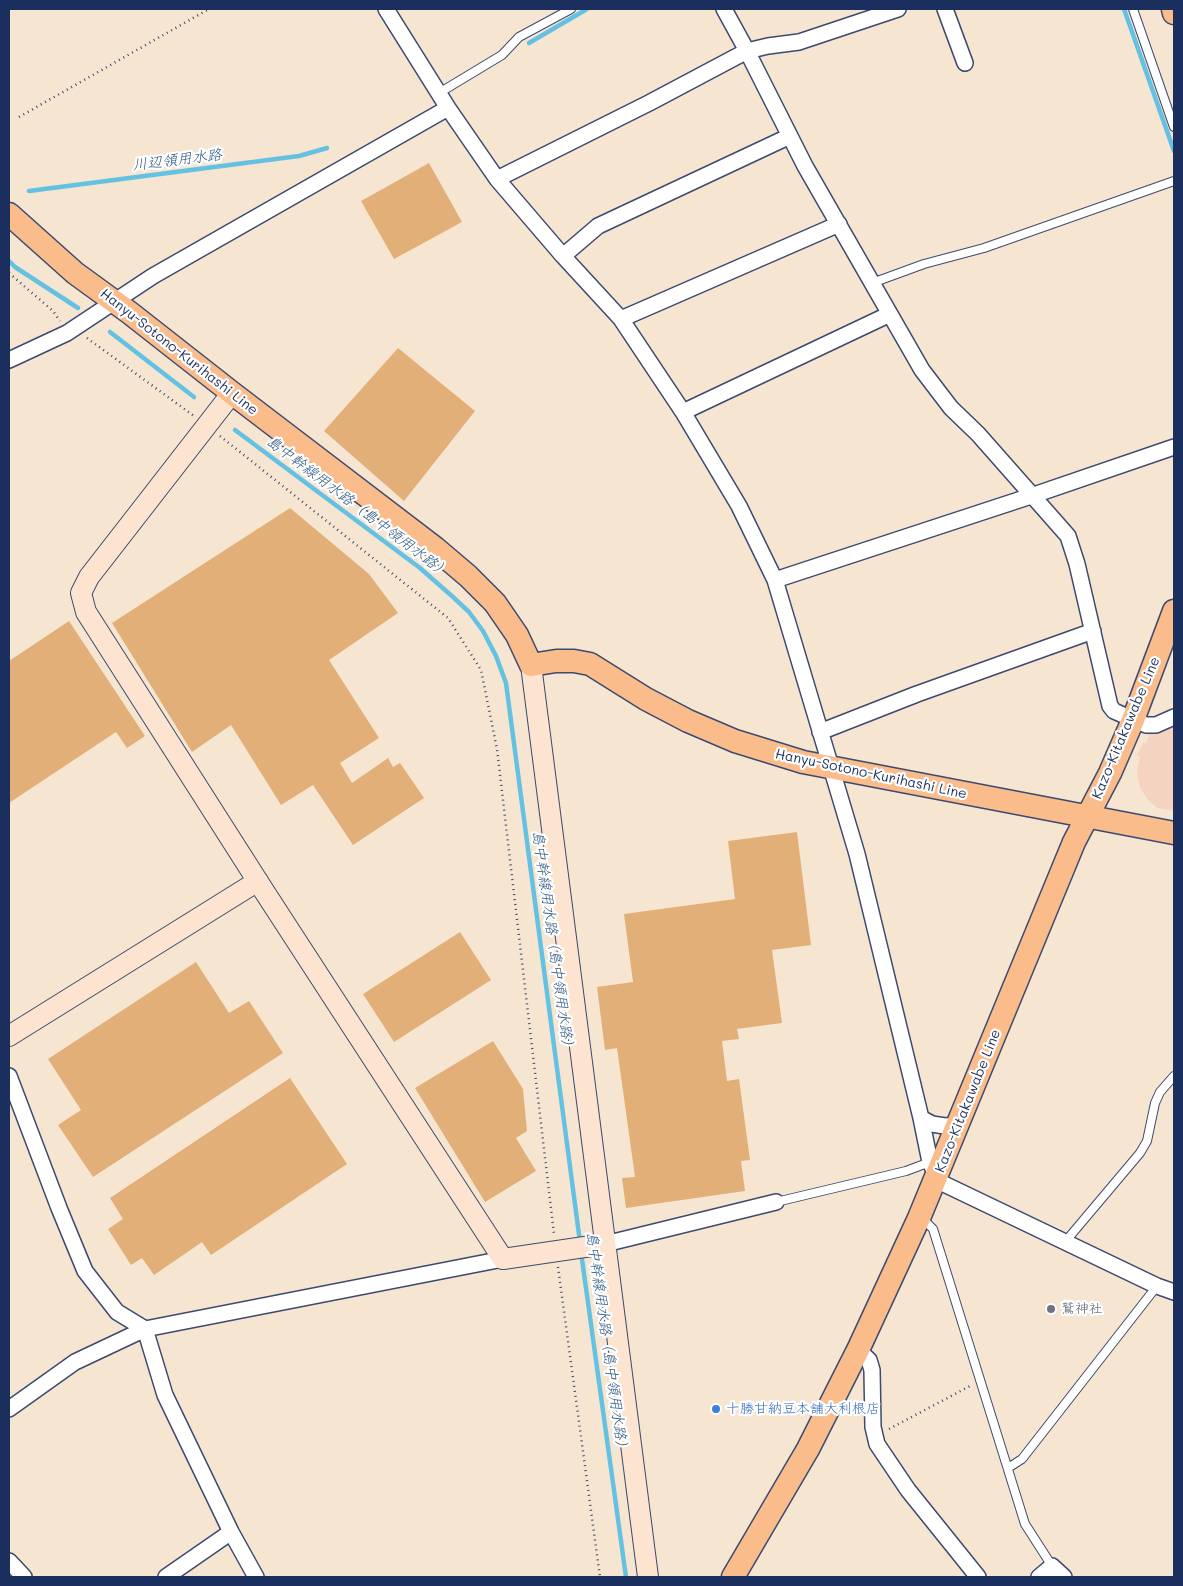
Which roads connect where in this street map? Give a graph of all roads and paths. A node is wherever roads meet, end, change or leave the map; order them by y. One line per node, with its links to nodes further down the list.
1 (209, 9): 14 (path)
2 (571, 9): 12 (lane)
3 (724, 9): 10 (street)
4 (898, 9): 10 (street)
5 (944, 9): 11 (street)
6 (1133, 9): 15 (lane)
7 (1173, 9): 9 (main road)
8 (393, 11): 12 (street)
9 (1174, 13)
10 (747, 51): 16 (street); 17 (street)
11 (965, 63)
12 (440, 93): 13 (street)
13 (448, 108): 17 (street); 24 (street)
14 (19, 117)
15 (1174, 127)
16 (790, 136): 20 (street); 21 (street)
17 (497, 179): 21 (street)
18 (1174, 181): 23 (lane)
19 (9, 214): 24 (main road, Hanyu-Sotono-Kurihashi Line)
20 (839, 224): 23 (street); 26 (street)
21 (563, 256): 26 (street)
22 (9, 273): 27 (path)
23 (872, 283): 25 (street)
24 (115, 302): 27 (street); 29 (main road, Hanyu-Sotono-Kurihashi Line)
25 (890, 314): 30 (street); 33 (street)
26 (621, 319): 30 (street)
27 (72, 331): 28 (street); 31 (path)
28 (9, 360)
29 (232, 393): 31 (street); 37 (main road, Hanyu-Sotono-Kurihashi Line)
30 (683, 412): 34 (street)
31 (207, 426): 44 (street); 55 (path)
32 (1174, 446): 33 (street)
33 (1032, 496): 34 (street); 36 (street)
34 (775, 580): 40 (street)
35 (1174, 611): 39 (main road, Kazo-Kitakawabe Line)
36 (1093, 631): 39 (street); 40 (street)
37 (531, 665): 41 (main road, Hanyu-Sotono-Kurihashi Line); 54 (street)
38 (1174, 717): 39 (street)
39 (1133, 720): 42 (main road, Kazo-Kitakawabe Line)
40 (820, 732): 41 (street)
41 (831, 768): 42 (main road, Hanyu-Sotono-Kurihashi Line); 48 (street)
42 (1087, 816): 43 (main road, Hanyu-Sotono-Kurihashi Line); 49 (main road, Kazo-Kitakawabe Line)
43 (1174, 833)
44 (258, 881): 45 (street); 56 (street)
45 (9, 1036)
46 (9, 1076): 59 (street)
47 (1174, 1076): 53 (lane)
48 (921, 1118): 49 (street); 50 (street)
49 (958, 1125): 50 (main road, Kazo-Kitakawabe Line)
50 (933, 1170): 51 (lane); 52 (main road, Kazo-Kitakawabe Line); 53 (street)
51 (776, 1202): 54 (street)
52 (919, 1218): 60 (main road, Kazo-Kitakawabe Line); 61 (lane)
53 (1065, 1242): 57 (street)
54 (605, 1244): 55 (street); 72 (street)
55 (556, 1251): 56 (street); 71 (path)
56 (503, 1259): 59 (street)
57 (1157, 1286): 58 (street); 64 (lane)
58 (1174, 1292)
59 (145, 1329): 62 (street); 65 (street)
60 (858, 1350): 63 (street); 73 (main road, Kazo-Kitakawabe Line)
61 (981, 1382): 63 (path); 64 (lane)
62 (9, 1409)
63 (875, 1436): 74 (street)
64 (1008, 1468): 67 (lane)
65 (231, 1532): 69 (street); 70 (street)
66 (9, 1561): 68 (street)
67 (1052, 1566): 75 (street); 76 (street)
68 (24, 1577)
69 (166, 1577)
70 (256, 1577)
71 (600, 1577)
72 (648, 1577)
73 (733, 1577)
74 (978, 1577)
75 (1039, 1577)
76 (1064, 1577)

